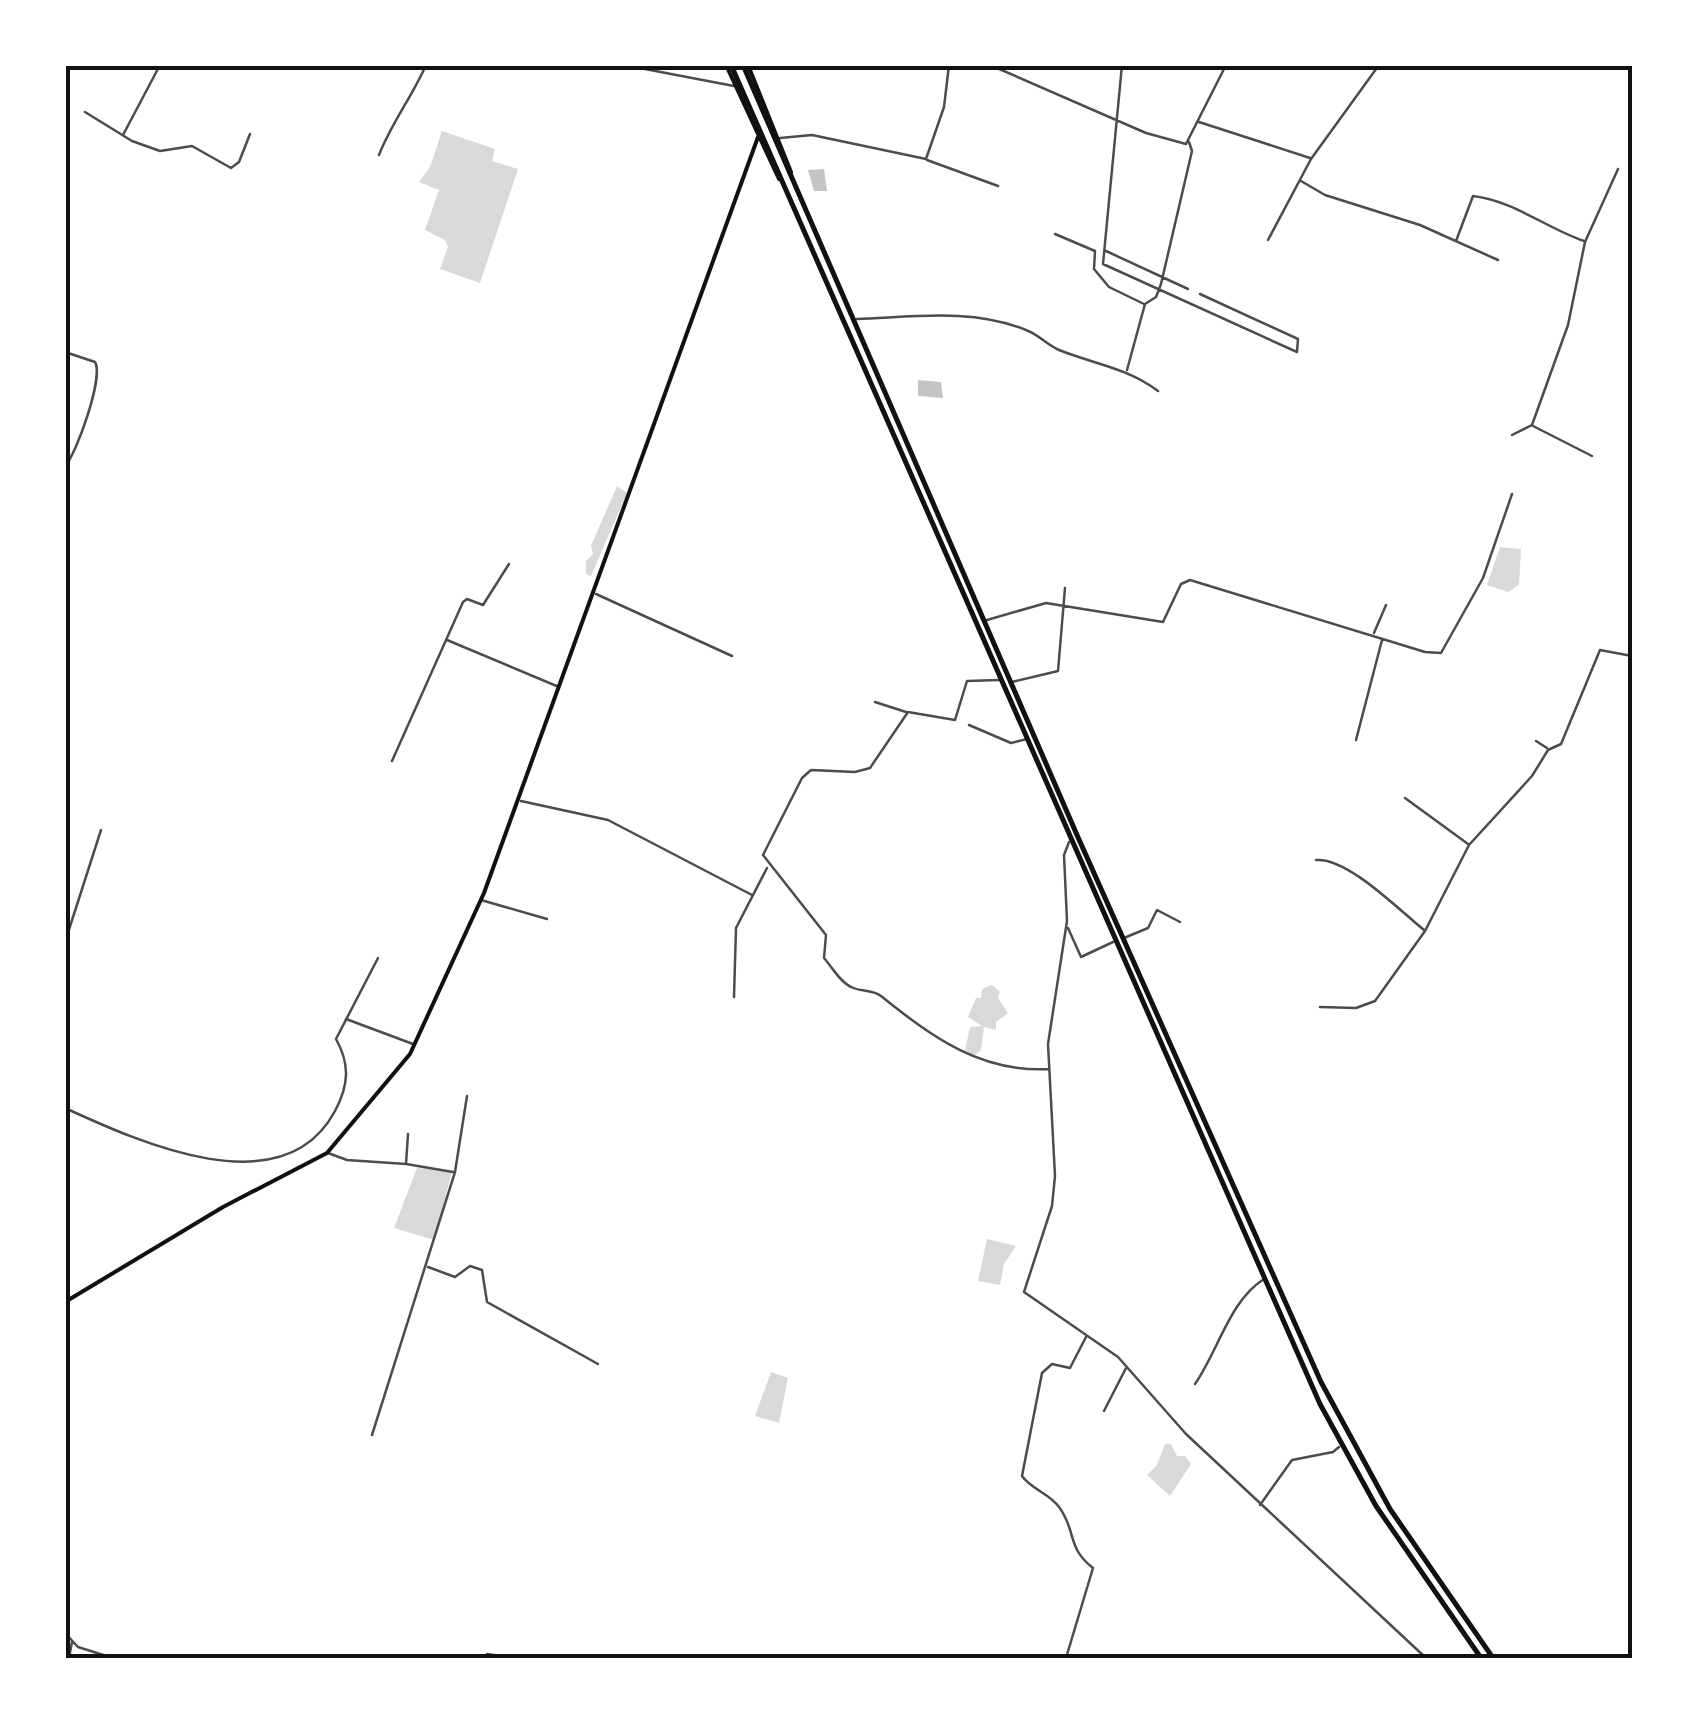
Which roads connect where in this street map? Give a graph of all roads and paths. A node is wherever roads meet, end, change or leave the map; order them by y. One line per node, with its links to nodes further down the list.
1 (160, 65): 16 (street)
2 (426, 65): 22 (street)
3 (624, 65): 11 (street)
4 (729, 65): 11 (main road); 29 (highway)
5 (746, 65): 18 (main road); 27 (highway)
6 (949, 65): 23 (street)
7 (990, 65): 13 (street)
8 (1122, 65): 13 (street)
9 (1226, 65): 14 (street)
10 (1380, 65): 24 (street)
11 (735, 86): 17 (main road)
12 (85, 112): 16 (street)
13 (1118, 121): 19 (street); 34 (street)
14 (1198, 122): 19 (street); 24 (street)
15 (250, 134): 16 (street)
16 (123, 135)
17 (758, 137): 20 (main road); 21 (main road)
18 (780, 138): 23 (street); 27 (main road)
19 (1189, 142): 36 (street)
20 (764, 151): 21 (main road); 29 (main road)
21 (753, 154): 56 (main road)
22 (379, 155)
23 (926, 159): 28 (street)
24 (1311, 159): 26 (street)
25 (1618, 168): 33 (street)
26 (1301, 181): 31 (street); 32 (street)
27 (793, 185): 41 (highway)
28 (998, 186)
29 (784, 187): 51 (highway)
30 (1055, 234): 40 (street)
31 (1268, 240)
32 (1456, 241): 33 (street); 35 (street)
33 (1585, 242): 45 (street)
34 (1104, 250): 36 (street); 37 (street)
35 (1498, 260)
36 (1162, 279): 37 (street); 38 (street)
37 (1159, 290): 39 (street); 40 (street)
38 (1188, 290)
39 (1200, 294)
40 (1145, 304): 43 (street)
41 (852, 319): 43 (street); 50 (highway)
42 (65, 352): 48 (street)
43 (1127, 371): 44 (street)
44 (1158, 391)
45 (1532, 426): 46 (street); 47 (street)
46 (1512, 435)
47 (1592, 456)
48 (65, 466)
49 (1512, 494): 61 (street)
50 (934, 502): 51 (highway); 52 (highway)
51 (924, 507): 53 (highway)
52 (940, 517): 53 (highway); 59 (highway)
53 (930, 520): 65 (highway)
54 (509, 564): 62 (street)
55 (1065, 588): 57 (street)
56 (596, 594): 63 (street); 67 (main road)
57 (1063, 604): 59 (street); 60 (street); 66 (street)
58 (1386, 605): 60 (street)
59 (986, 621): 66 (highway)
60 (1374, 634): 61 (street)
61 (1383, 638): 72 (street)
62 (446, 639): 67 (street); 75 (street)
63 (732, 656)
64 (1632, 656): 74 (street)
65 (1001, 680): 69 (street); 71 (highway)
66 (1012, 682): 89 (highway)
67 (559, 687): 77 (main road)
68 (874, 702): 69 (street)
69 (908, 712): 82 (street)
70 (969, 726): 71 (street)
71 (1028, 739): 79 (highway)
72 (1356, 740)
73 (1536, 741): 74 (street)
74 (1548, 750): 80 (street)
75 (392, 761)
76 (1405, 798): 80 (street)
77 (519, 801): 83 (street); 84 (main road)
78 (101, 830): 90 (street)
79 (1072, 839): 87 (street); 91 (highway)
80 (1469, 845): 88 (street)
81 (1316, 860): 88 (street)
82 (768, 866): 83 (street); 97 (street)
83 (752, 895): 93 (street)
84 (481, 900): 85 (street); 96 (main road)
85 (547, 919)
86 (1180, 922): 89 (street)
87 (1066, 925): 91 (street); 97 (street)
88 (1426, 931): 94 (street)
89 (1123, 938): 124 (highway)
90 (65, 942)
91 (1114, 942): 105 (highway)
92 (378, 958): 95 (street)
93 (734, 997)
94 (1320, 1007)
95 (346, 1019): 96 (street); 99 (street)
96 (414, 1045): 101 (main road)
97 (1049, 1068): 107 (street)
98 (468, 1096): 103 (street)
99 (65, 1108)
100 (408, 1134): 102 (street)
101 (326, 1153): 102 (street); 106 (main road)
102 (406, 1164): 103 (street)
103 (455, 1172): 104 (street)
104 (426, 1266): 108 (street); 112 (street)
105 (1266, 1279): 110 (street); 113 (highway)
106 (65, 1302)
107 (1086, 1337): 109 (street); 121 (street)
108 (598, 1364)
109 (1128, 1367): 111 (street); 114 (street)
110 (1195, 1384)
111 (1104, 1411)
112 (372, 1435)
113 (1340, 1446): 114 (street); 123 (highway)
114 (1260, 1505): 122 (street)
115 (65, 1632): 116 (street)
116 (72, 1641): 117 (street); 118 (street)
117 (69, 1658)
118 (113, 1658)
119 (486, 1658): 120 (street)
120 (514, 1658)
121 (1066, 1658)
122 (1426, 1658)
123 (1481, 1658)
124 (1493, 1658)

